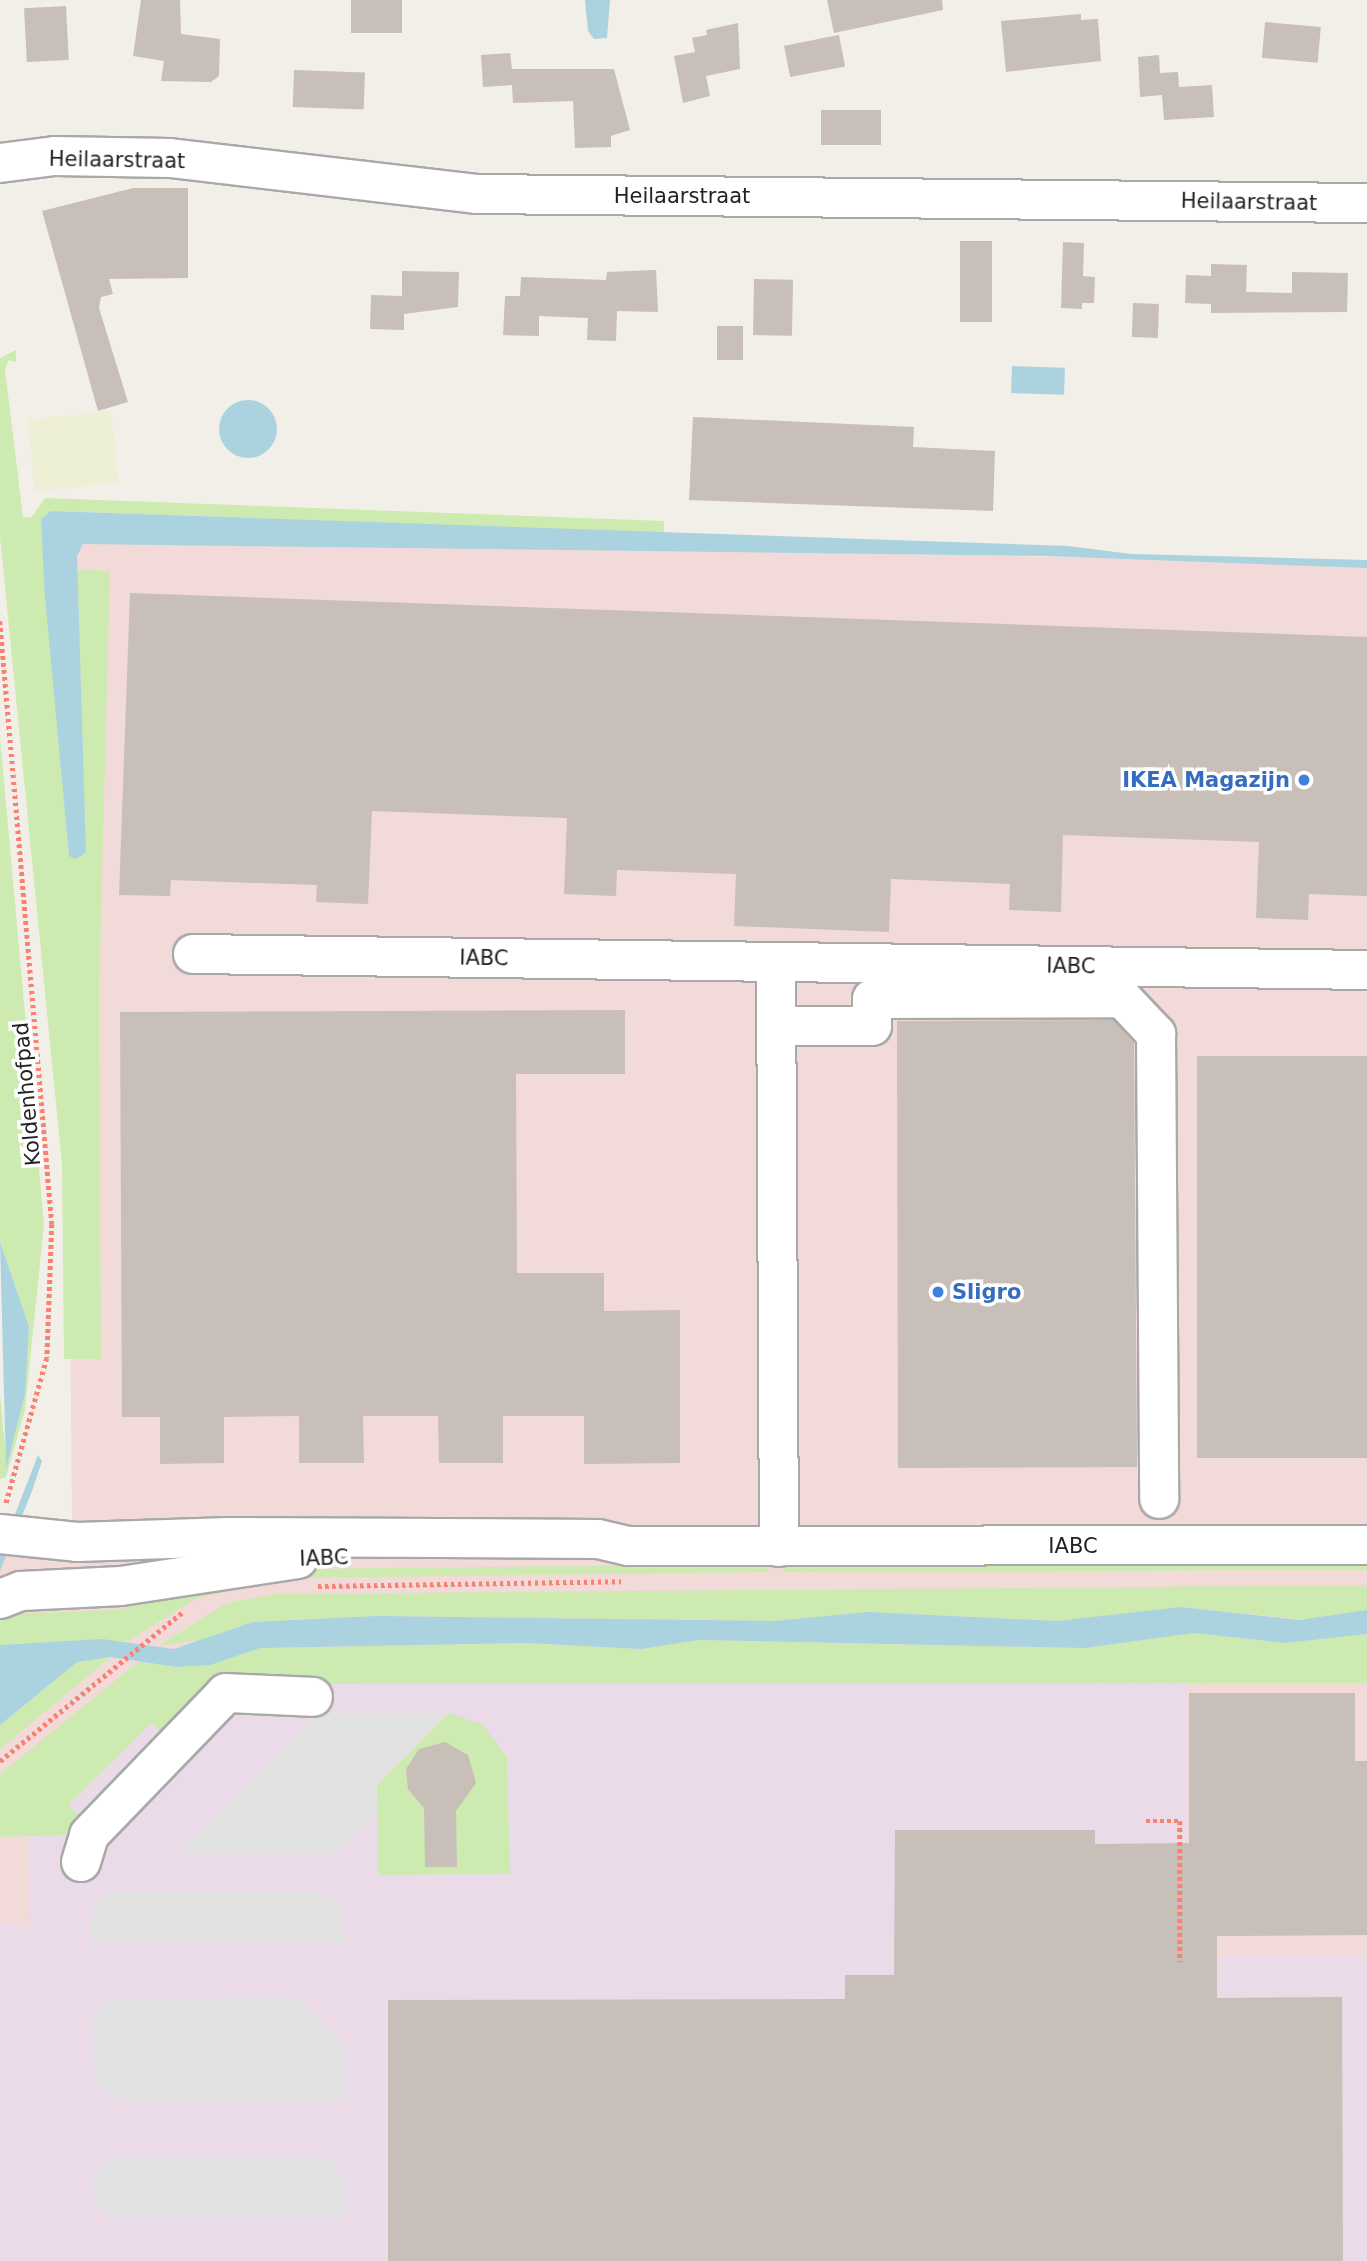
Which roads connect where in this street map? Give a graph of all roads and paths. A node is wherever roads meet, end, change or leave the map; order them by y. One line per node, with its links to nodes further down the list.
1 (0, 163): 2 (street, Heilaarstraat)
2 (1367, 203)
3 (0, 621): 12 (path, Koldenhofpad)
4 (193, 954): 5 (street, IABC)
5 (776, 962): 6 (street, IABC); 7 (street)
6 (1367, 970)
7 (776, 1026): 8 (street); 11 (street)
8 (1160, 1499)
9 (1367, 1545): 11 (street, IABC)
10 (628, 1546): 11 (street, IABC); 12 (street, IABC); 12 (street, IABC)
11 (779, 1547)
12 (7, 1561)
13 (165, 1625): 15 (path)
14 (313, 1697): 17 (street)
15 (0, 1761)
16 (1146, 1821): 18 (path)
17 (81, 1862)
18 (1180, 1962)

